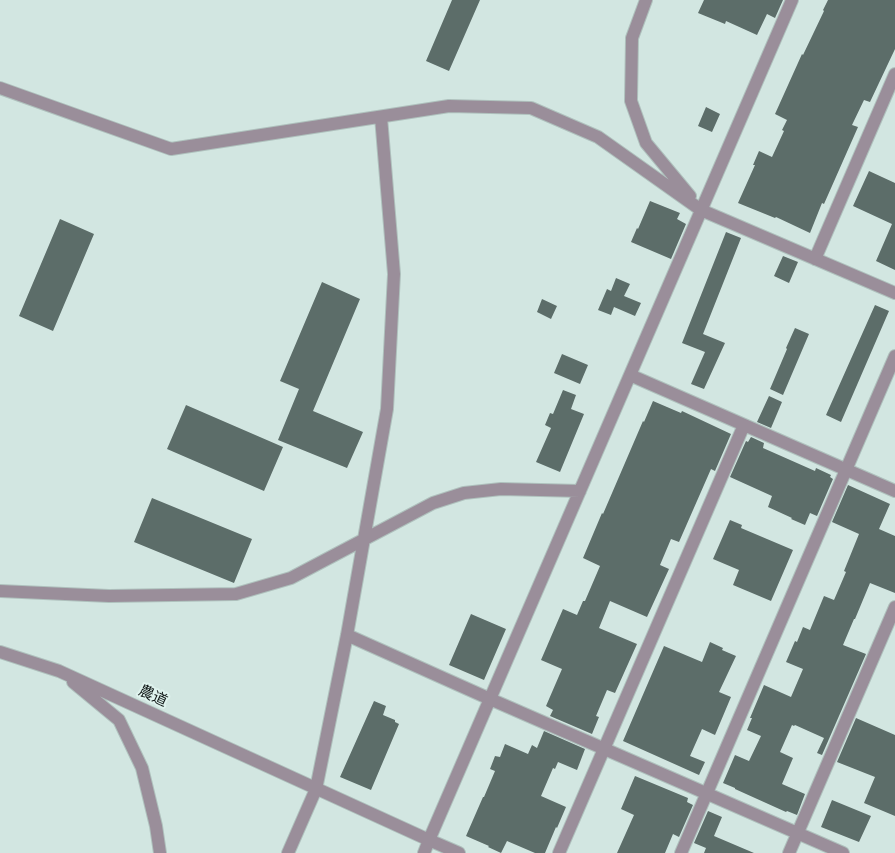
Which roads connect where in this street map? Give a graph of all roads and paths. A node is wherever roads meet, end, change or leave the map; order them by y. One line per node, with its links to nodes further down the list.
1 (646, 0): 6 (street)
2 (792, 0): 6 (street)
3 (895, 74): 7 (street)
4 (0, 88): 5 (street)
5 (380, 117): 6 (street); 15 (street)
6 (701, 210): 7 (street); 10 (street)
7 (815, 259): 8 (street)
8 (895, 293)
9 (895, 356): 12 (street)
10 (630, 376): 11 (street); 13 (street)
11 (744, 425): 12 (street); 22 (street)
12 (846, 470): 14 (street); 24 (street)
13 (580, 491): 15 (street); 21 (street)
14 (895, 491)
15 (365, 539): 16 (street); 18 (street)
16 (0, 591)
17 (895, 607): 25 (street)
18 (348, 635): 21 (street); 23 (street)
19 (0, 652): 20 (street, 農道)
20 (59, 671): 23 (street, 農道); 27 (street)
21 (490, 699): 22 (street); 26 (street)
22 (604, 749): 24 (street); 31 (street)
23 (316, 789): 26 (street, 農道); 28 (street)
24 (706, 793): 25 (street); 32 (street)
25 (798, 833): 33 (street); 34 (street)
26 (429, 840): 29 (street); 30 (street, 農道)
27 (160, 853)
28 (288, 853)
29 (424, 853)
30 (459, 853)
31 (559, 853)
32 (681, 853)
33 (789, 853)
34 (843, 853)

